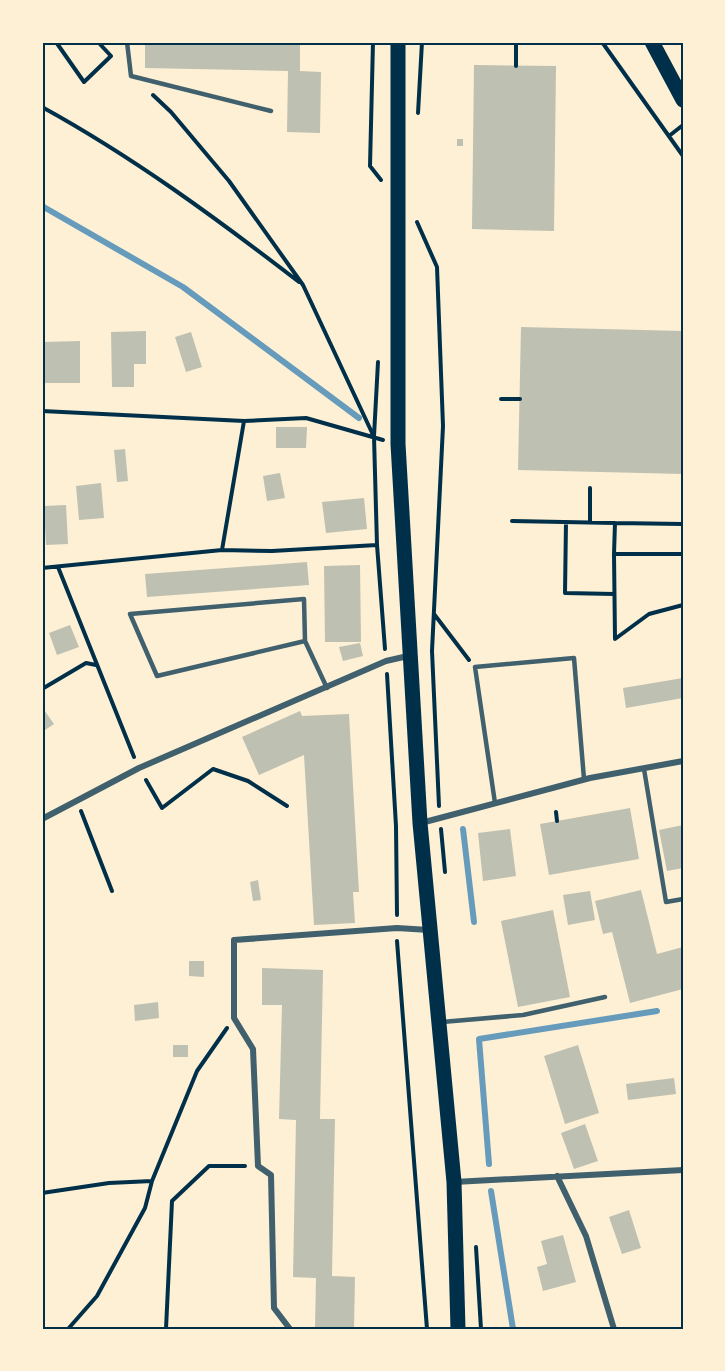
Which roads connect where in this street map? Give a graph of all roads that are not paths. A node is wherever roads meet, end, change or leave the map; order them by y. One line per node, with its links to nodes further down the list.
1 (127, 42): 5 (lane)
2 (398, 42): 7 (main road)
3 (652, 42): 4 (main road)
4 (683, 100)
5 (271, 111)
6 (305, 642): 6 (lane); 8 (lane)
7 (412, 655): 8 (street); 14 (main road)
8 (327, 687): 13 (street)
9 (683, 760): 10 (street)
10 (644, 769): 11 (street); 15 (lane)
11 (584, 779): 12 (street); 12 (lane)
12 (495, 803): 14 (street)
13 (42, 819)
14 (420, 823): 16 (main road)
15 (683, 899)
16 (429, 930): 18 (main road); 22 (street)
17 (605, 997): 18 (lane)
18 (439, 1023): 21 (main road)
19 (683, 1170): 20 (street)
20 (557, 1176): 21 (street); 24 (street)
21 (454, 1182): 23 (main road)
22 (290, 1329)
23 (458, 1329)
24 (614, 1329)

